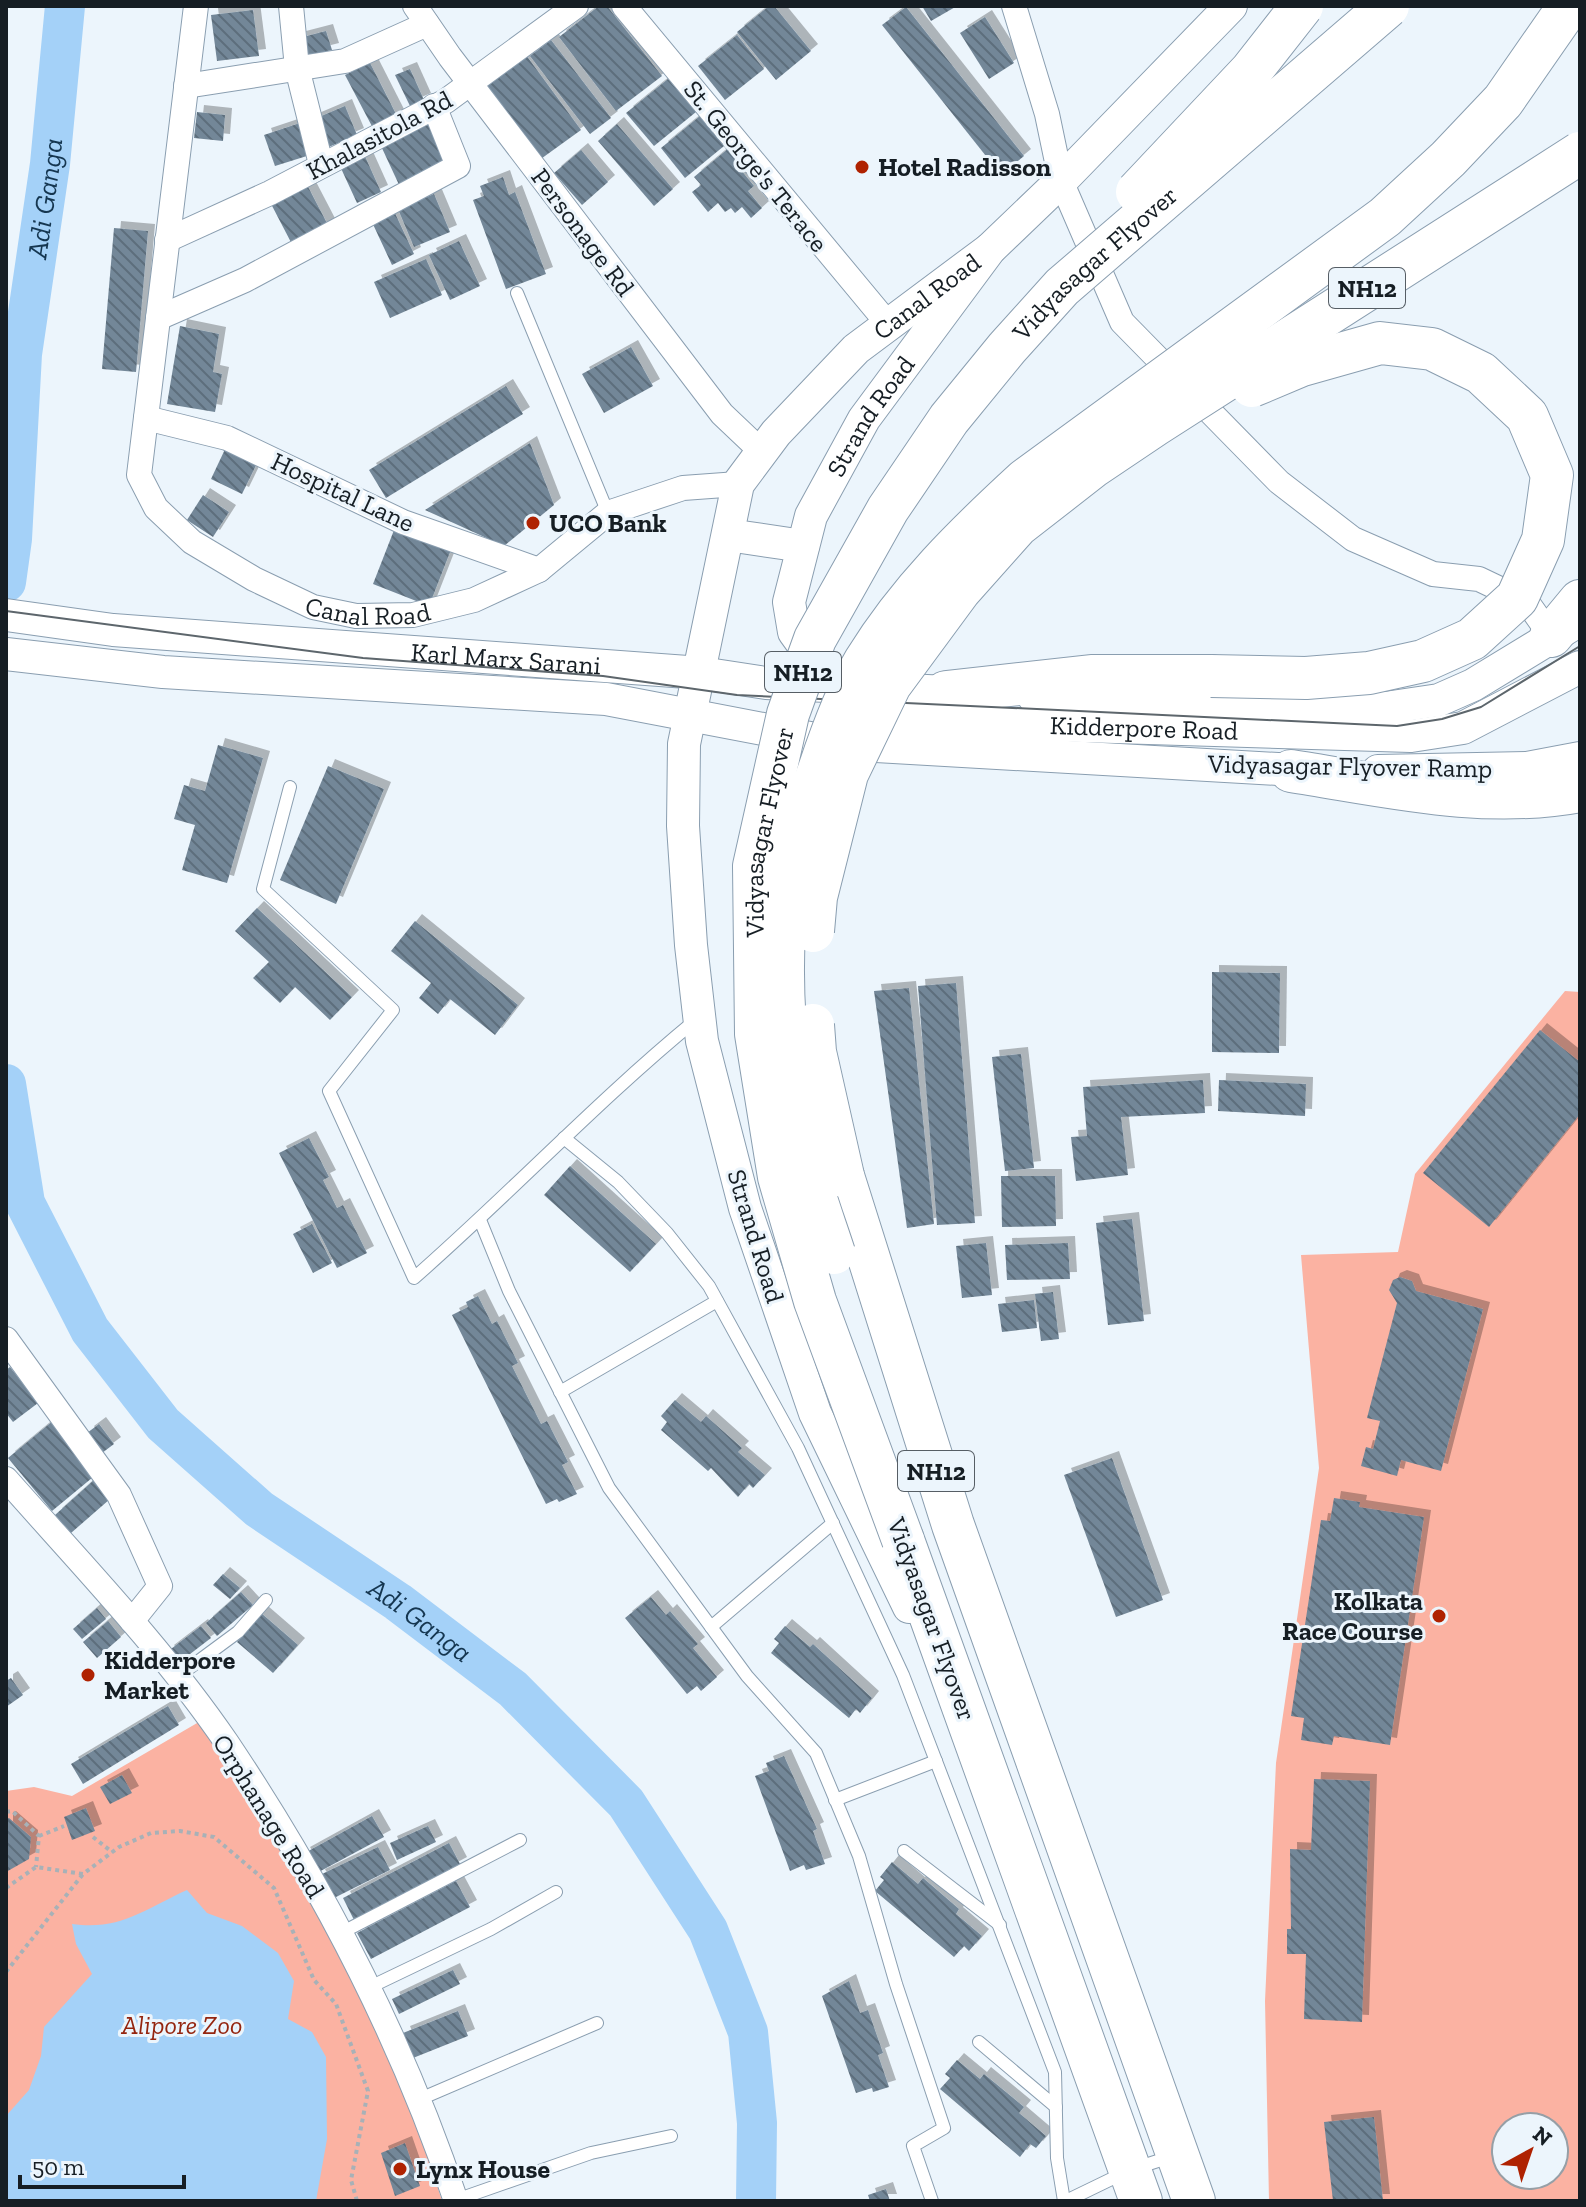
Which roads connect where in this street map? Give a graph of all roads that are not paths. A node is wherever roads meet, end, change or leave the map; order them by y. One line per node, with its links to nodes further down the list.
1 (196, 6): 12 (street, Canal Road)
2 (291, 6): 11 (street)
3 (576, 6): 13 (street, Khalasitola Rd)
4 (624, 6): 23 (street, St. George's Terace)
5 (1014, 6): 17 (street)
6 (1231, 6): 17 (main road, Strand Road)
7 (1302, 6): 20 (highway, bridge)
8 (1388, 6): 20 (highway, Vidyasagar Flyover / NH12, bridge)
9 (1569, 6): 56 (highway, bridge)
10 (421, 15): 11 (street); 13 (street, Personage Rd)
11 (297, 68): 12 (street); 16 (street)
12 (186, 86): 18 (street, Canal Road)
13 (471, 86): 14 (street, Khalasitola Rd); 26 (street, Personage Rd)
14 (434, 106): 16 (street, Khalasitola Rd); 22 (street)
15 (1580, 153): 25 (highway, Vidyasagar Flyover / NH12, bridge)
16 (321, 164): 18 (street, Khalasitola Rd)
17 (1061, 181): 19 (main road, Strand Road); 34 (street)
18 (167, 240): 22 (street, Canal Road)
19 (990, 249): 23 (main road, Canal Road); 30 (main road, Strand Road)
20 (1062, 287): 61 (highway, Vidyasagar Flyover / NH12, bridge)
21 (517, 293): 28 (lane)
22 (158, 318): 24 (street, Canal Road)
23 (889, 325): 26 (main road, Canal Road)
24 (146, 418): 31 (street, Hospital Lane); 31 (street, Canal Road)
25 (1155, 425): 42 (highway, bridge); 56 (highway, Vidyasagar Flyover / NH12, bridge)
26 (761, 451): 27 (main road, Canal Road)
27 (738, 484): 28 (street, Canal Road); 29 (main road, Strand Road)
28 (608, 513): 31 (street, Canal Road)
29 (728, 535): 30 (main road); 39 (main road, Strand Road)
30 (803, 546): 41 (main road, Strand Road)
31 (539, 570)
32 (1580, 601): 34 (highway)
33 (6, 615): 35 (main road, Karl Marx Sarani)
34 (1565, 628): 42 (main road, Kidderpore Road)
35 (113, 630): 38 (main road); 39 (main road, Karl Marx Sarani)
36 (6, 654): 38 (main road)
37 (1580, 667): 43 (main road, Kidderpore Road)
38 (163, 672): 43 (main road)
39 (701, 673): 40 (main road, Karl Marx Sarani); 43 (main road, Strand Road)
40 (766, 683): 41 (main road, Kidderpore Road)
41 (840, 687): 42 (main road, Kidderpore Road)
42 (946, 692)
43 (691, 715): 45 (main road, Vidyasagar Flyover Ramp); 48 (main road, Strand Road)
44 (1580, 758): 45 (main road, Vidyasagar Flyover Ramp)
45 (1291, 771): 47 (highway)
46 (290, 787): 50 (lane)
47 (1580, 791)
48 (699, 1017): 49 (lane); 61 (main road, Strand Road)
49 (564, 1138): 50 (lane); 51 (lane)
50 (480, 1220): 53 (lane)
51 (717, 1301): 53 (lane); 55 (lane)
52 (6, 1339): 58 (street)
53 (560, 1392): 59 (lane)
54 (6, 1479): 58 (street, Orphanage Road)
55 (833, 1523): 59 (lane); 62 (lane)
56 (953, 1525): 75 (highway, Vidyasagar Flyover / NH12)
57 (266, 1600): 60 (lane)
58 (132, 1621): 60 (street, Orphanage Road)
59 (711, 1627): 63 (lane)
60 (177, 1677): 68 (street, Orphanage Road)
61 (984, 1760): 76 (highway, NH12)
62 (936, 1761): 63 (lane); 67 (lane)
63 (835, 1800): 78 (lane)
64 (520, 1840): 68 (lane)
65 (904, 1851): 67 (lane)
66 (556, 1892): 69 (lane)
67 (1001, 1926): 73 (lane)
68 (339, 1934): 69 (street, Orphanage Road)
69 (368, 1988): 72 (street, Orphanage Road)
70 (597, 2023): 72 (lane)
71 (979, 2042): 73 (lane)
72 (420, 2099): 77 (street, Orphanage Road)
73 (1056, 2107): 79 (lane)
74 (671, 2136): 77 (lane)
75 (1177, 2154): 76 (lane); 80 (highway, NH12)
76 (1135, 2186): 79 (lane)
77 (456, 2201)
78 (932, 2201)
79 (1065, 2201)
80 (1194, 2201)

